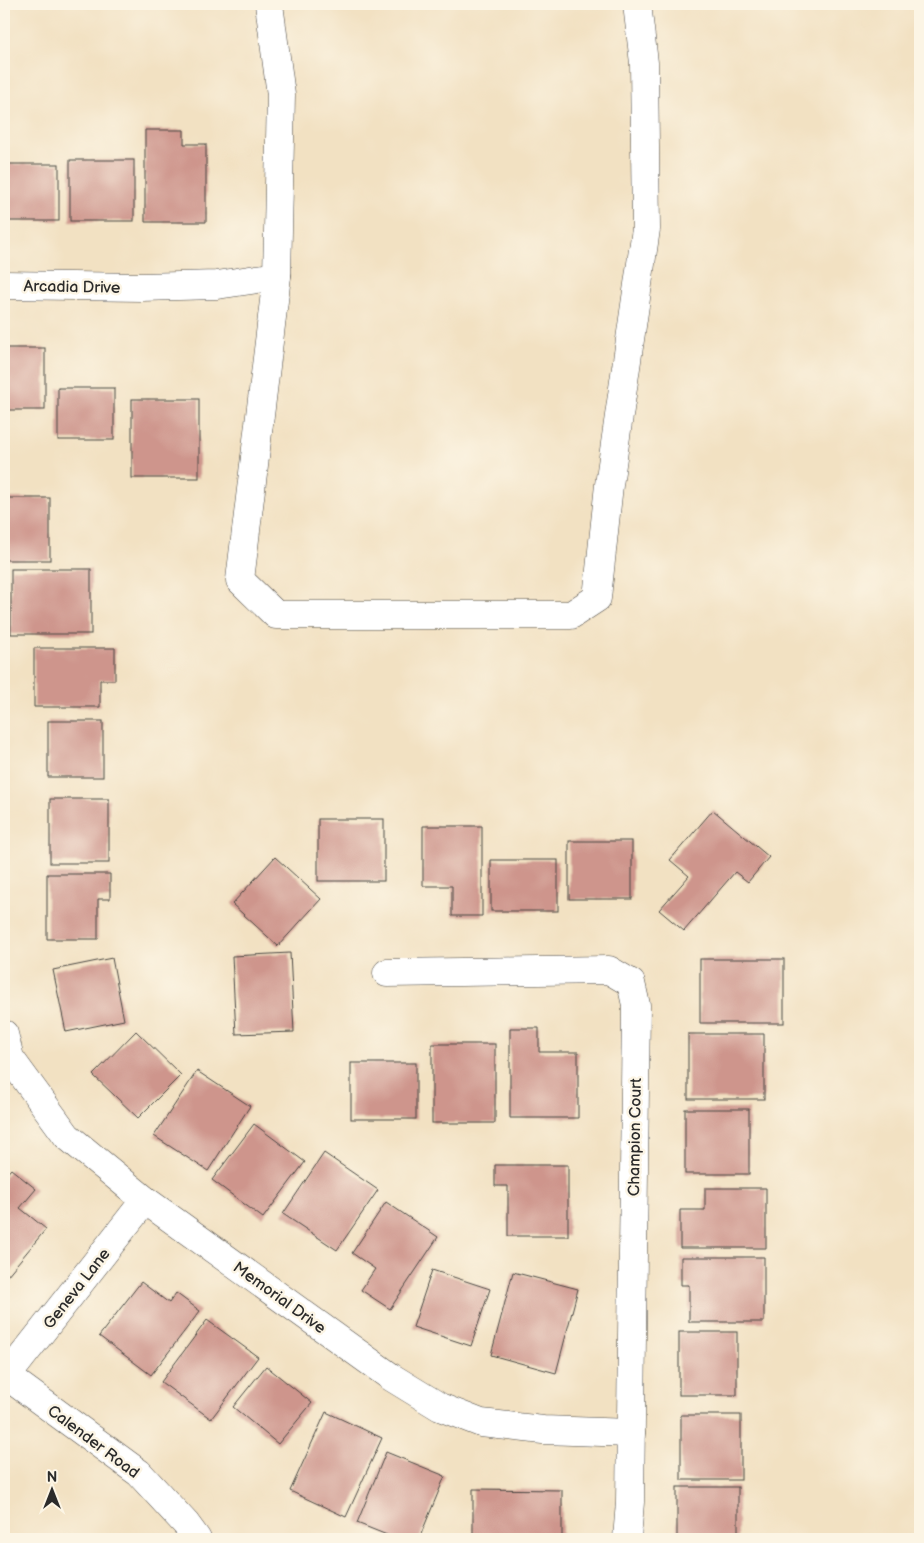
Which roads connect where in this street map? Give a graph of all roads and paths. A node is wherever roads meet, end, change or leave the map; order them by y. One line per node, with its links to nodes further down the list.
1 (268, 4): 3 (street)
2 (637, 4): 3 (street)
3 (276, 276): 4 (street, Arcadia Drive)
4 (4, 285)
5 (387, 973): 9 (street, Champion Court)
6 (4, 1034): 7 (street, Memorial Drive)
7 (144, 1200): 8 (street, Geneva Lane); 9 (street, Memorial Drive)
8 (5, 1375): 10 (street, Calender Road)
9 (630, 1433): 11 (street, Champion Court)
10 (197, 1539)
11 (627, 1539)

